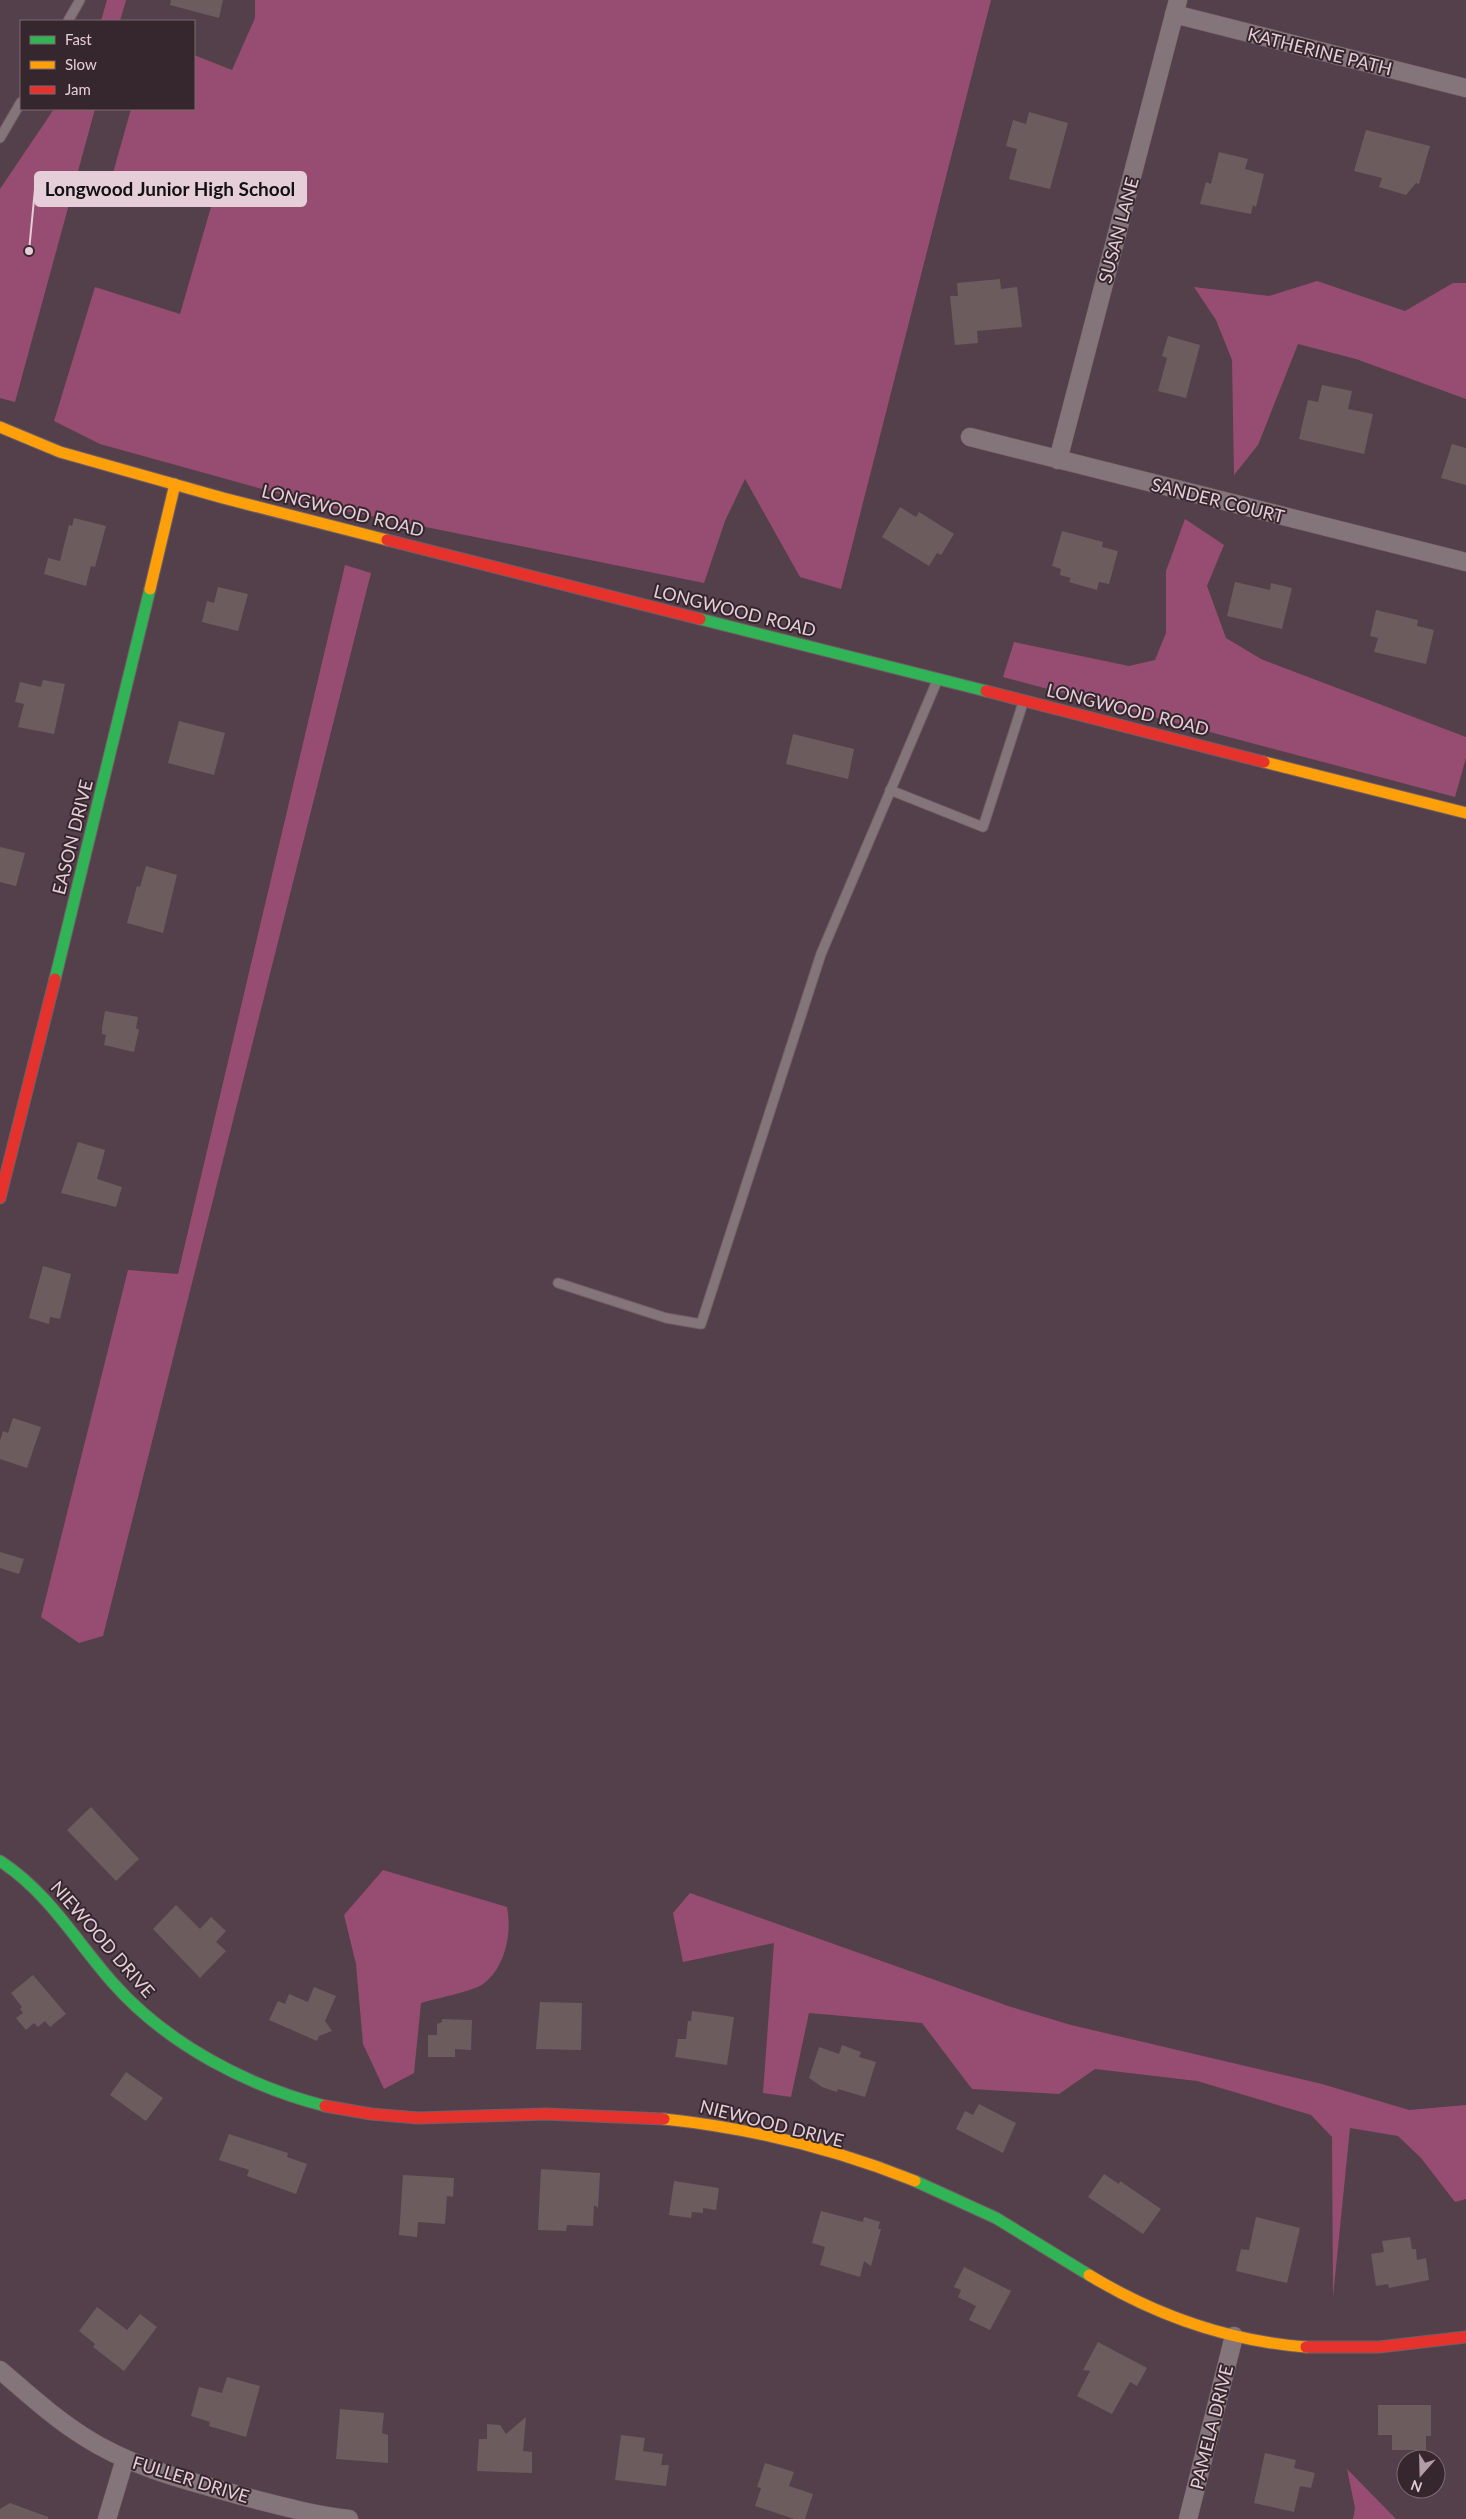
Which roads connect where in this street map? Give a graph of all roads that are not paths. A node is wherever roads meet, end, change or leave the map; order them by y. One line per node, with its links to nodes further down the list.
1 (80, 0): 3 (lane)
2 (1176, 7): 4 (street, KATHERINE PATH); 9 (street, SUSAN LANE)
3 (69, 20)
4 (1466, 88)
5 (20, 104): 6 (lane)
6 (0, 138)
7 (0, 427): 10 (street, LONGWOOD ROAD)
8 (970, 437): 9 (street, SANDER COURT)
9 (1058, 460): 11 (street, SANDER COURT)
10 (175, 484): 12 (street, LONGWOOD ROAD); 16 (street, EASON DRIVE)
11 (1466, 562)
12 (938, 679): 13 (street, LONGWOOD ROAD); 14 (lane)
13 (1024, 700): 14 (lane); 15 (street, LONGWOOD ROAD)
14 (890, 790): 17 (lane)
15 (1466, 814)
16 (0, 1198)
17 (558, 1283)
18 (0, 1861): 19 (street, NIEWOOD DRIVE)
19 (1234, 2336): 20 (street, NIEWOOD DRIVE); 25 (street, PAMELA DRIVE)
20 (1466, 2338)
21 (0, 2370): 22 (street, FULLER DRIVE)
22 (125, 2459): 23 (street); 24 (street, FULLER DRIVE)
23 (107, 2519)
24 (349, 2519)
25 (1188, 2519)

